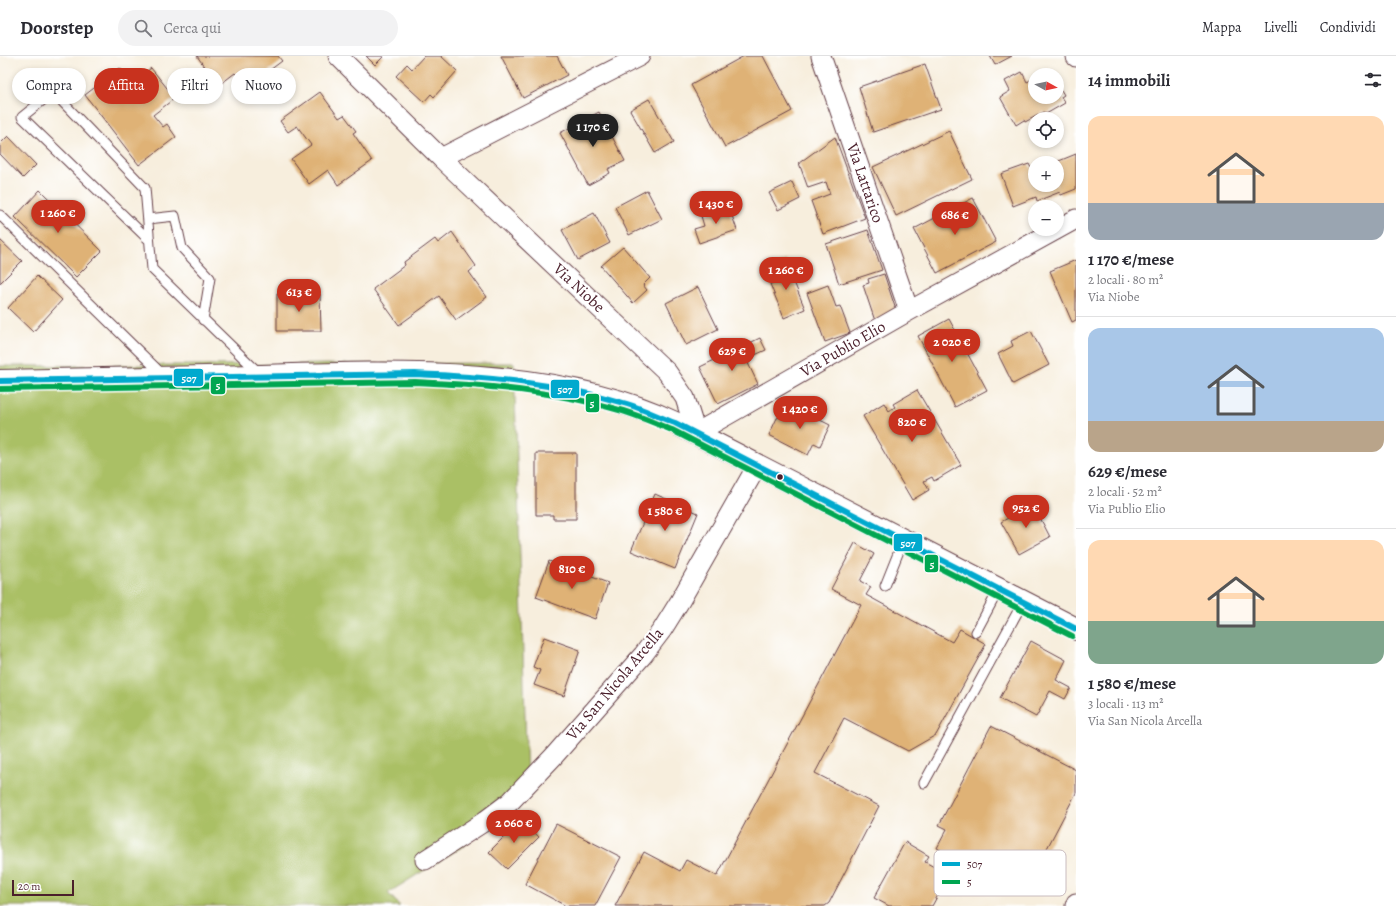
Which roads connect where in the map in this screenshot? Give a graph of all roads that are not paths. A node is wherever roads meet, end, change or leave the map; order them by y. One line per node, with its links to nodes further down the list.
1 (338, 56): 4 (street, Via Niobe)
2 (640, 56): 4 (street)
3 (821, 56): 9 (street, Via Lattarico)
4 (441, 158): 14 (street, Via Niobe)
5 (0, 215): 12 (lane)
6 (148, 219): 8 (lane); 8 (lane); 10 (lane)
7 (1076, 220): 9 (street, Via Publio Elio)
8 (149, 240): 10 (lane)
9 (910, 311): 14 (street, Via Publio Elio)
10 (203, 320): 11 (lane)
11 (262, 375): 12 (main road); 14 (main road)
12 (165, 378): 13 (main road)
13 (0, 381)
14 (696, 433): 15 (main road)
15 (757, 466): 16 (main road); 23 (street, Via San Nicola Arcella)
16 (903, 541): 17 (lane); 18 (main road)
17 (885, 586)
18 (999, 589): 19 (main road); 21 (lane)
19 (1023, 602): 20 (main road); 22 (lane)
20 (1076, 629)
21 (976, 632)
22 (924, 782)
23 (425, 860)
24 (1076, 903): 25 (street)
25 (1075, 906)

